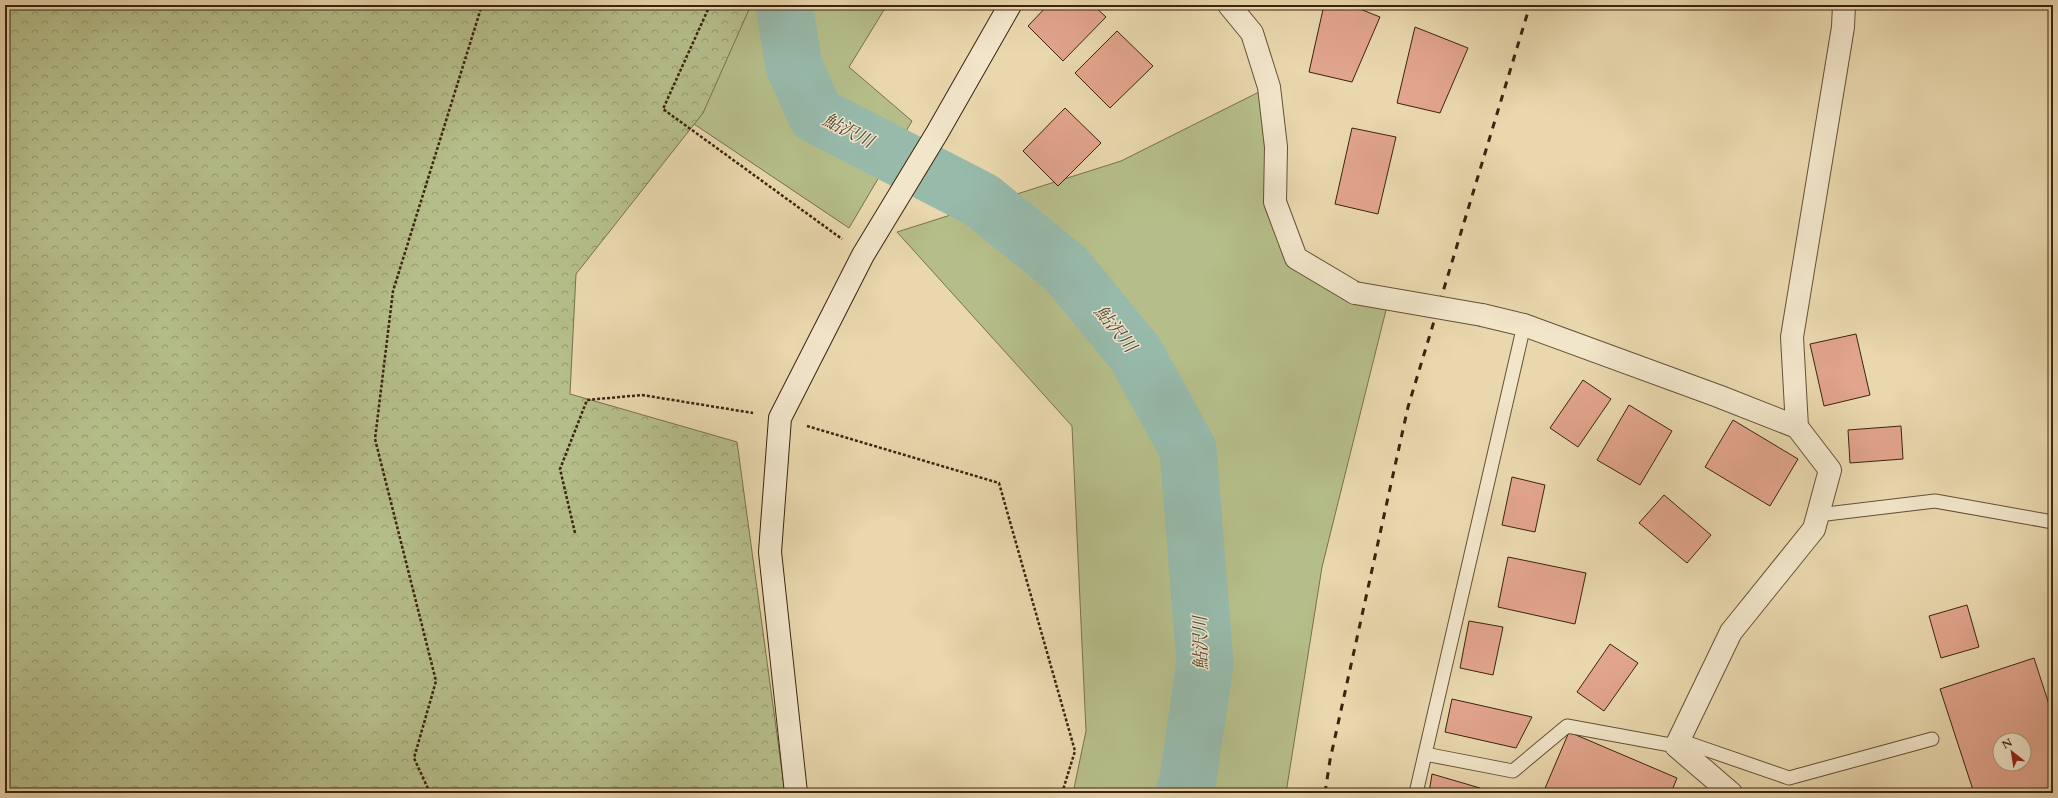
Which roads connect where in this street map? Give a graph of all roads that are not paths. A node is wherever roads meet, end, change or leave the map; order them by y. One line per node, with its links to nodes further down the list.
1 (1010, 5): 11 (street)
2 (1229, 5): 4 (street, bridge)
3 (1844, 5): 5 (street)
4 (1524, 325): 5 (street); 10 (lane)
5 (1797, 427): 6 (street)
6 (1818, 515): 7 (lane); 9 (street)
7 (2053, 522)
8 (1932, 739): 9 (lane)
9 (1678, 743): 10 (lane); 13 (street)
10 (1425, 754): 12 (lane)
11 (796, 793)
12 (1416, 793)
13 (1731, 793)

